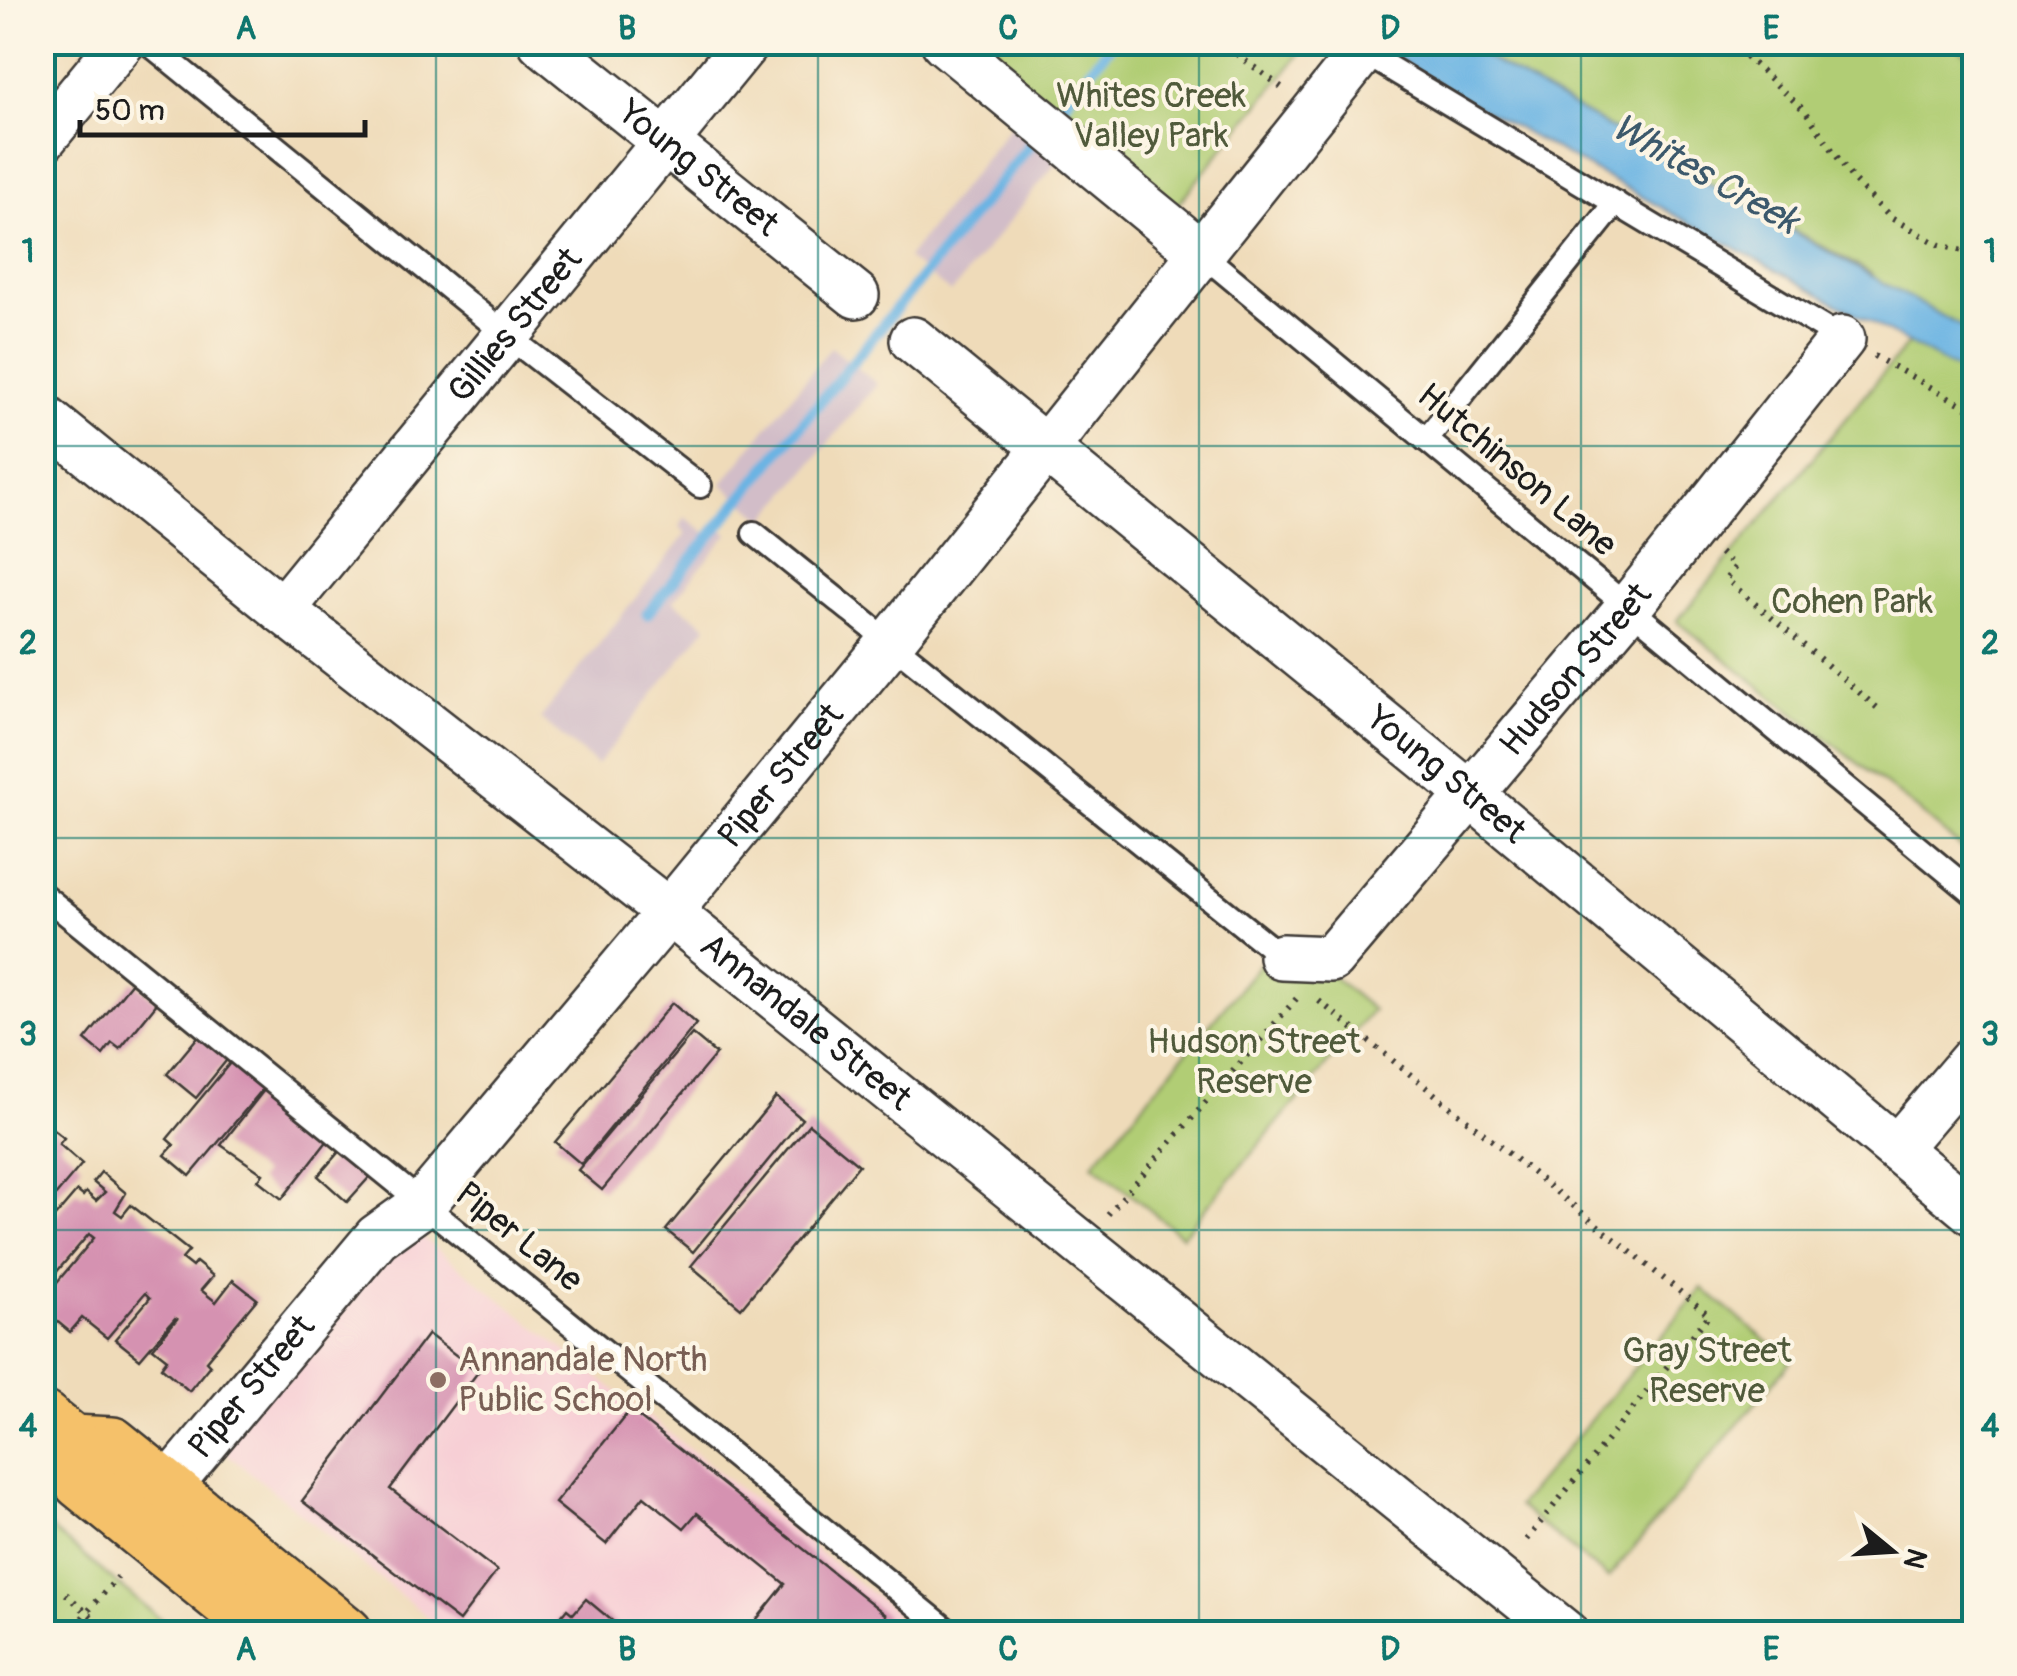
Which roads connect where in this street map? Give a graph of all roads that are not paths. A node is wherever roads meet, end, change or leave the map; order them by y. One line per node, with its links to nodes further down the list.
1 (122, 42): 7 (street)
2 (147, 42): 12 (lane)
3 (541, 42): 8 (street, Young Street)
4 (747, 42): 8 (street, Gillies Street)
5 (944, 42): 10 (street)
6 (1367, 47): 9 (lane); 10 (street, Piper Street)
7 (42, 140)
8 (667, 142): 11 (street, Young Street); 12 (street, Gillies Street)
9 (1616, 203): 13 (lane); 16 (lane)
10 (1201, 253): 16 (lane, Hutchinson Lane); 17 (street, Piper Street)
11 (856, 295)
12 (508, 336): 18 (lane); 21 (street, Gillies Street)
13 (1842, 339): 20 (street, Hudson Street)
14 (913, 340): 17 (street, Young Street)
15 (42, 416): 21 (street, Annandale Street)
16 (1426, 440): 20 (lane, Hutchinson Lane)
17 (1044, 448): 22 (street, Piper Street); 23 (street, Young Street)
18 (700, 486)
19 (754, 533): 22 (lane)
20 (1628, 608): 23 (street, Hudson Street); 25 (lane, Hutchinson Lane)
21 (282, 610): 26 (street, Annandale Street)
22 (890, 643): 26 (street, Piper Street); 27 (lane)
23 (1471, 795): 27 (street, Hudson Street); 29 (street, Young Street)
24 (42, 894): 30 (lane, Piper Lane)
25 (1974, 894)
26 (669, 912): 30 (street, Piper Street); 37 (street, Annandale Street)
27 (1282, 957)
28 (1974, 1058): 29 (street)
29 (1897, 1148): 31 (street, Young Street)
30 (423, 1204): 33 (street, Piper Street); 36 (lane, Piper Lane)
31 (1974, 1214)
32 (52, 1447): 33 (main road); 34 (main road)
33 (167, 1488): 35 (main road)
34 (245, 1626)
35 (344, 1634)
36 (952, 1634)
37 (1566, 1634)

